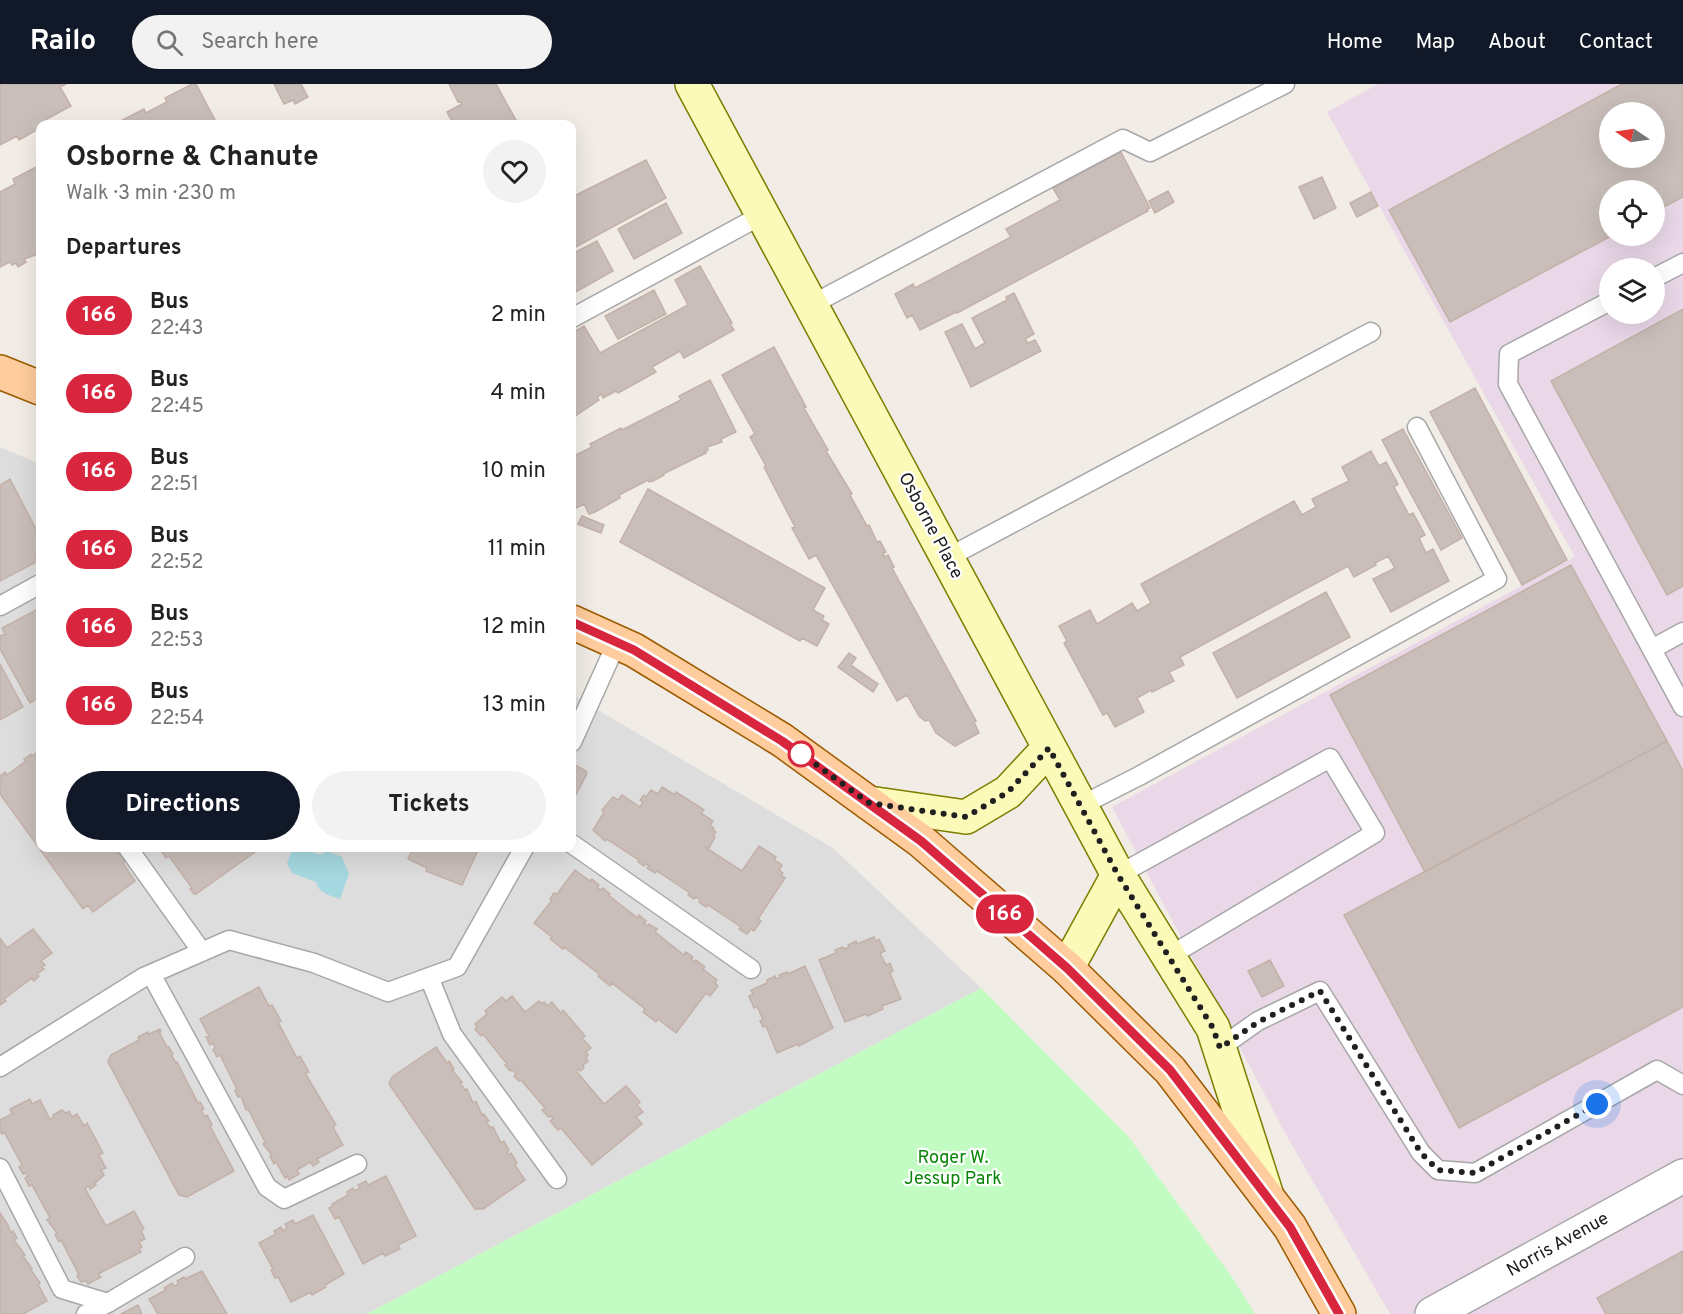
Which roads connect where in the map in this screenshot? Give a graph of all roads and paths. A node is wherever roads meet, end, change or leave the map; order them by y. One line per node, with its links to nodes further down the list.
1 (692, 84): 3 (street, Osborne Place)
2 (1285, 84): 6 (lane)
3 (762, 215): 6 (street, Osborne Place); 8 (lane)
4 (1683, 263): 5 (lane)
5 (1665, 272)
6 (811, 305): 13 (street, Osborne Place)
7 (1599, 307): 19 (lane)
8 (576, 316)
9 (1371, 332): 13 (lane)
10 (0, 372): 11 (main road)
11 (36, 386)
12 (1417, 427): 24 (lane)
13 (947, 558): 22 (street, Osborne Place)
14 (36, 586): 15 (lane)
15 (0, 606)
16 (576, 624): 18 (main road)
17 (1683, 632): 19 (lane)
18 (617, 642): 21 (lane); 23 (main road)
19 (1652, 649): 20 (lane)
20 (1683, 707)
21 (576, 733)
22 (1049, 748): 23 (street); 24 (street, Osborne Place)
23 (869, 803): 31 (main road)
24 (1080, 806): 28 (street, Osborne Place)
25 (576, 847): 32 (lane)
26 (131, 852): 29 (lane)
27 (522, 852): 34 (lane)
28 (1118, 875): 30 (street, Osborne Place); 30 (lane); 31 (street)
29 (202, 951): 33 (lane); 34 (lane)
30 (1168, 957): 35 (street, Osborne Place)
31 (1067, 968): 42 (main road)
32 (751, 969)
33 (151, 974): 36 (lane); 38 (lane)
34 (429, 977): 41 (lane)
35 (1220, 1048): 37 (lane); 42 (street, Osborne Place)
36 (1, 1064)
37 (1683, 1085)
38 (357, 1164)
39 (0, 1168): 44 (lane)
40 (1683, 1176): 47 (street, Norris Avenue)
41 (557, 1179)
42 (1267, 1198): 46 (main road)
43 (185, 1257): 44 (lane)
44 (108, 1303): 45 (lane)
45 (86, 1314)
46 (1339, 1314)
47 (1432, 1314)

